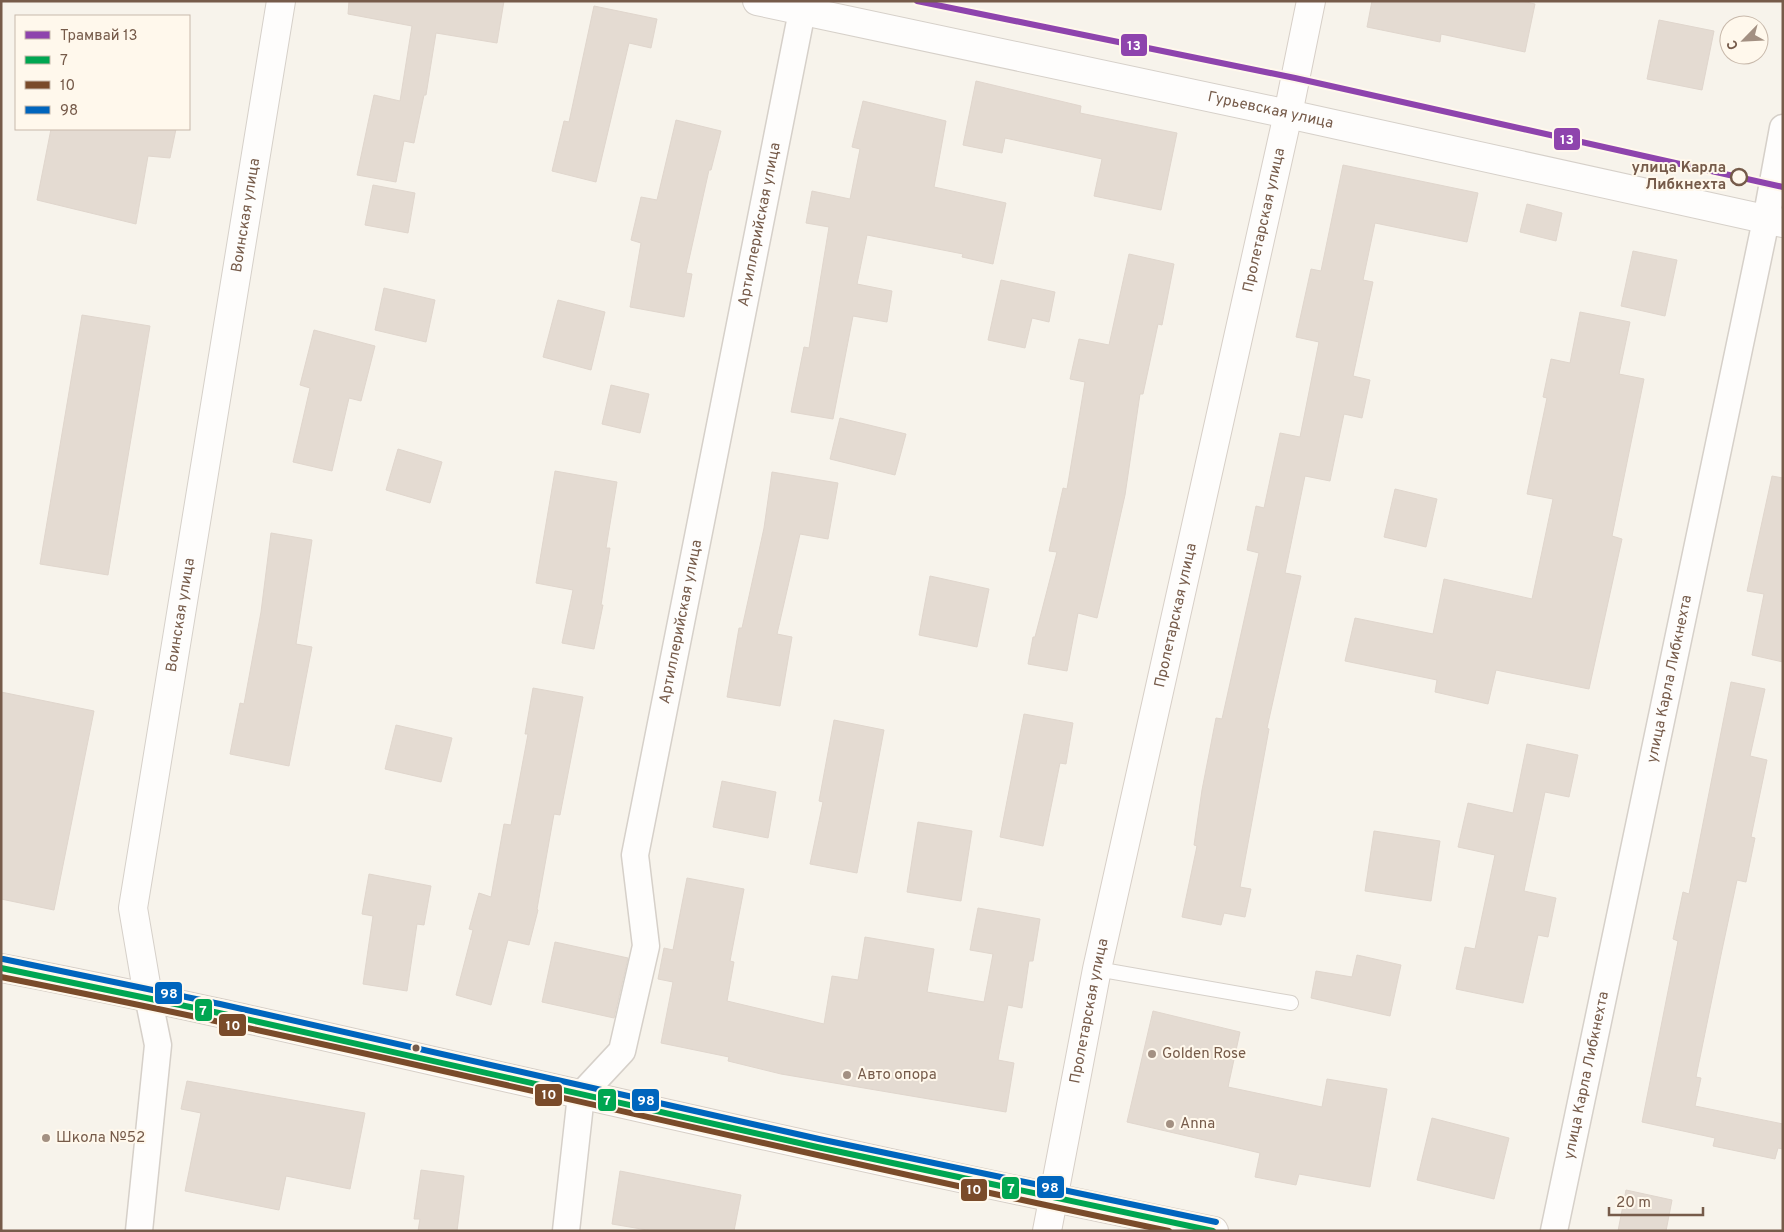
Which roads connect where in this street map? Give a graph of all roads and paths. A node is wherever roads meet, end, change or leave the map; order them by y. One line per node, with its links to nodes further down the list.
1 (281, 1): 10 (main road, Воинская улица)
2 (757, 1): 4 (main road, Гурьевская улица)
3 (1311, 1): 5 (main road, Пролетарская улица)
4 (804, 6): 5 (main road, Гурьевская улица); 12 (street, Артиллерийская улица)
5 (1288, 114): 7 (main road, Гурьевская улица); 9 (main road, Пролетарская улица)
6 (1783, 128): 7 (street, улица Карла Либкнехта)
7 (1774, 222): 18 (street, улица Карла Либкнехта)
8 (1, 968): 10 (main road)
9 (1097, 970): 11 (lane); 13 (main road, Пролетарская улица)
10 (148, 996): 12 (main road); 14 (street, Воинская улица)
11 (1291, 1003)
12 (582, 1095): 13 (main road); 15 (street)
13 (1052, 1198): 16 (main road, Пролетарская улица); 17 (main road)
14 (139, 1231)
15 (566, 1231)
16 (1047, 1231)
17 (1214, 1231)
18 (1554, 1231)

